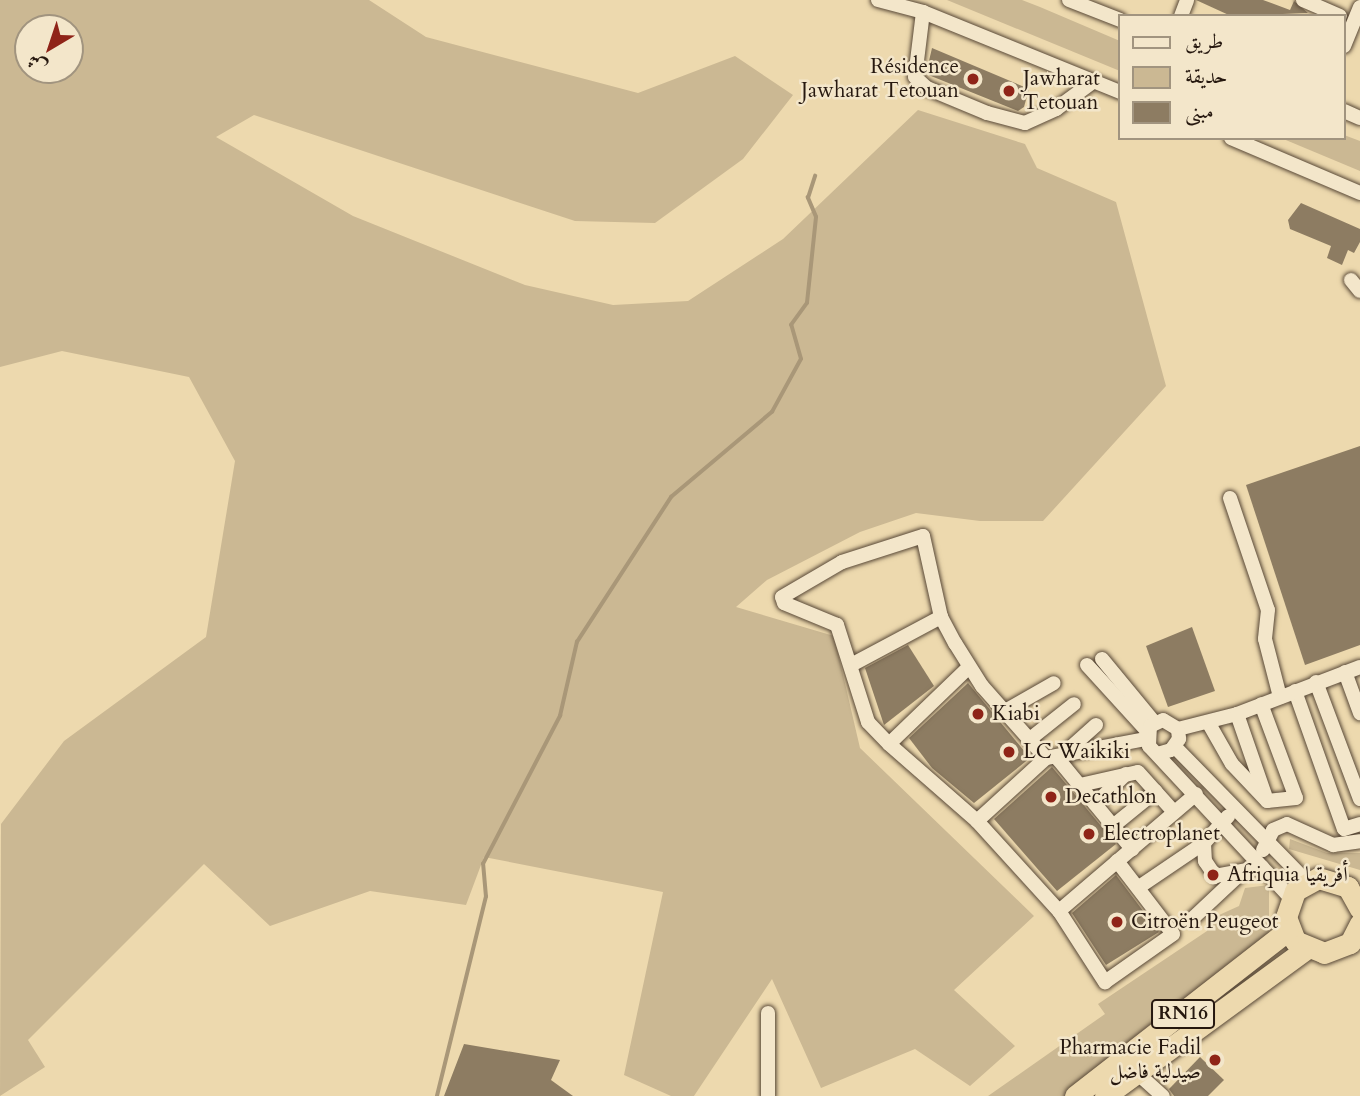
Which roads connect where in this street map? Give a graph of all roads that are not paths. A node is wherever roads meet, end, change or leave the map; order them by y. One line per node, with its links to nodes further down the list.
1 (878, 0): 5 (street)
2 (1069, 0): 7 (street)
3 (1303, 0): 6 (street)
4 (1360, 7): 8 (street)
5 (923, 12): 10 (street); 10 (street)
6 (1336, 14)
7 (1118, 19)
8 (1350, 20): 9 (street)
9 (1346, 37)
10 (1094, 81): 11 (street)
11 (1118, 91)
12 (1236, 140): 13 (street)
13 (1360, 192)
14 (1360, 280): 15 (street)
15 (1360, 290)
16 (1230, 498): 27 (street)
17 (941, 617): 19 (street); 19 (street); 21 (street)
18 (1102, 659): 36 (street)
19 (853, 664): 38 (street)
20 (1087, 665): 36 (street)
21 (969, 667): 30 (street); 38 (street)
22 (1360, 667): 23 (street)
23 (1345, 672): 24 (street); 32 (street)
24 (1316, 682): 26 (street); 45 (street)
25 (1054, 683): 30 (street)
26 (1295, 691): 27 (street); 52 (street)
27 (1280, 697): 29 (street)
28 (1074, 704): 37 (street)
29 (1261, 704): 31 (street); 46 (street)
30 (1005, 711): 37 (street)
31 (1237, 713): 33 (street); 46 (street)
32 (1360, 713)
33 (1208, 722): 35 (street); 46 (street)
34 (1096, 725): 40 (street)
35 (1178, 729): 36 (street); 39 (street)
36 (1149, 731): 39 (street); 40 (street)
37 (1030, 739): 40 (street)
38 (889, 744): 50 (street)
39 (1168, 750): 44 (street); 48 (street)
40 (1052, 759): 42 (street); 50 (street)
41 (1125, 774): 42 (street); 43 (street); 47 (street)
42 (1080, 785): 47 (street)
43 (1156, 791): 49 (street); 53 (street)
44 (1196, 794): 49 (street); 51 (street)
45 (1360, 799)
46 (1267, 801)
47 (1095, 804): 53 (street)
48 (1234, 810): 51 (street); 56 (street)
49 (1174, 812): 57 (street)
50 (977, 821): 66 (street)
51 (1221, 822): 55 (street); 59 (street)
52 (1360, 824)
53 (1113, 826): 57 (street)
54 (1360, 841): 56 (street)
55 (1205, 844): 60 (street); 63 (street)
56 (1267, 846): 59 (street); 61 (street)
57 (1132, 849): 58 (street)
58 (1117, 861): 63 (street); 66 (street)
59 (1259, 863): 60 (street); 64 (street)
60 (1238, 876): 67 (street)
61 (1307, 882): 62 (highway); 64 (highway)
62 (1354, 884): 65 (highway)
63 (1139, 887): 66 (street)
64 (1290, 897): 69 (highway)
65 (1360, 909)
66 (1059, 911)
67 (1192, 919)
68 (1360, 926): 70 (highway)
69 (1288, 930): 70 (highway); 74 (highway, RN16)
70 (1306, 949): 72 (highway, RN16)
71 (768, 1013): 73 (street)
72 (1136, 1072): 75 (highway, RN16); 76 (street)
73 (768, 1096)
74 (1075, 1096)
75 (1105, 1096)
76 (1163, 1096)

